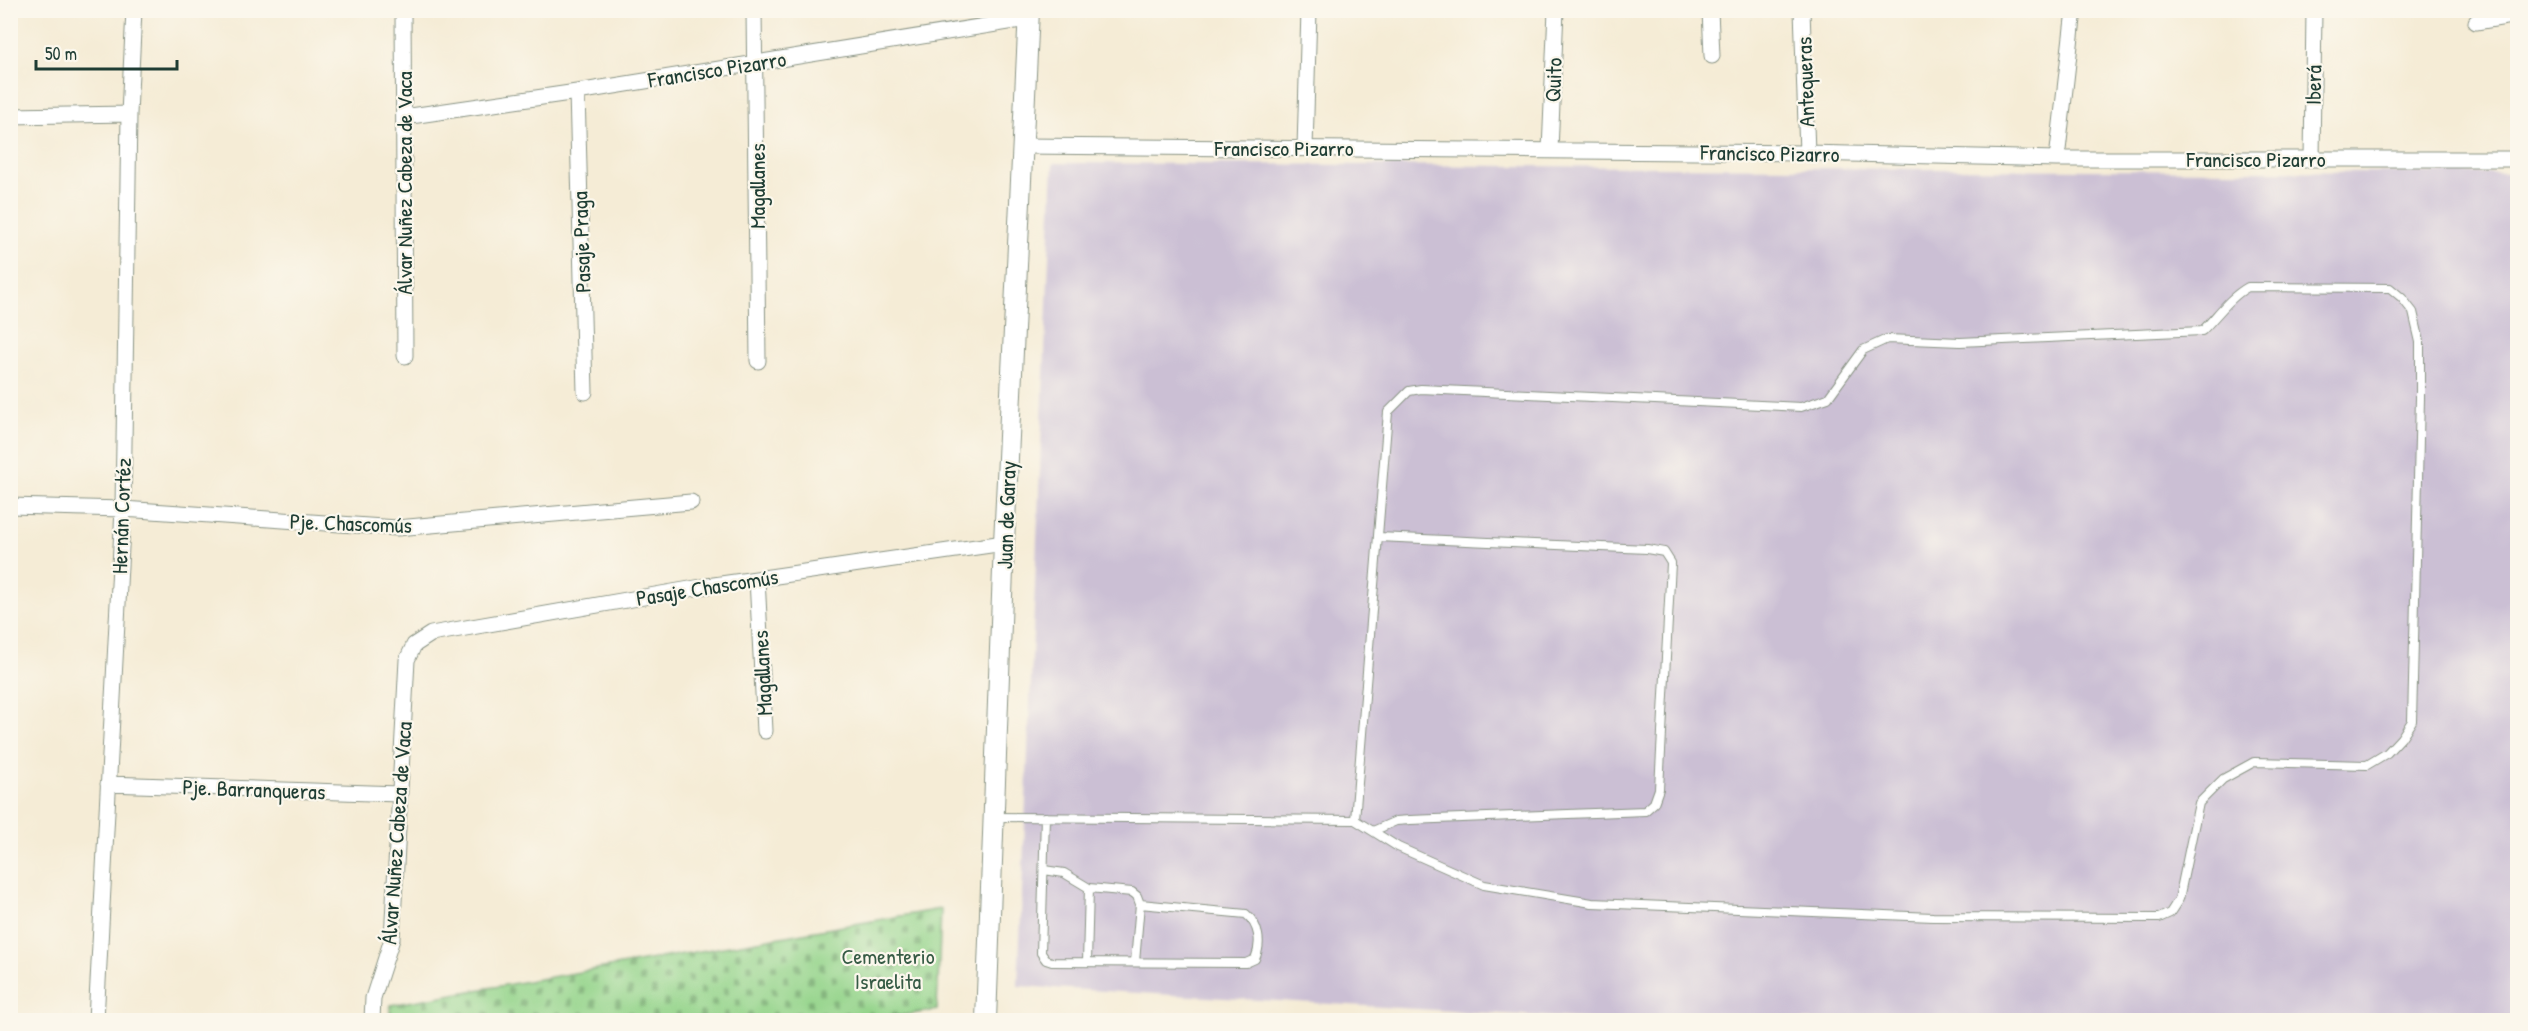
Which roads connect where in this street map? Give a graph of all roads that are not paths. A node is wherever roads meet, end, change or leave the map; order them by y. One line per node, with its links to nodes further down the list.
1 (134, 10): 16 (street, Hernán Cortéz)
2 (403, 10): 18 (street, Álvar Nuñez Cabeza de Vaca)
3 (754, 10): 14 (street, Magallanes)
4 (1309, 10): 20 (street)
5 (1556, 10): 21 (street, Quito)
6 (1710, 10): 13 (street)
7 (1802, 10): 22 (street, Antequeras)
8 (2074, 10): 23 (street)
9 (2314, 10): 24 (street, Iberá)
10 (1029, 14): 14 (street, Francisco Pizarro); 19 (street, Juan de Garay)
11 (2517, 15): 12 (street)
12 (2476, 22)
13 (1712, 56)
14 (756, 63): 15 (street, Francisco Pizarro); 27 (street, Magallanes)
15 (577, 92): 18 (street, Francisco Pizarro); 28 (street, Pasaje Praga)
16 (129, 114): 17 (street); 31 (street, Hernán Cortéz)
17 (10, 116)
18 (404, 117): 26 (street, Álvar Nuñez Cabeza de Vaca)
19 (1022, 146): 20 (street, Francisco Pizarro); 33 (street, Juan de Garay)
20 (1305, 148): 21 (street, Francisco Pizarro)
21 (1550, 150): 22 (street, Francisco Pizarro)
22 (1807, 153): 23 (street, Francisco Pizarro)
23 (2057, 159): 24 (street, Francisco Pizarro)
24 (2312, 159): 25 (street, Francisco Pizarro)
25 (2517, 159)
26 (405, 356)
27 (758, 361)
28 (585, 392)
29 (690, 502): 31 (street, Pje. Chascomús)
30 (10, 506): 31 (street, Pje. Chascomús)
31 (123, 509): 37 (street, Hernán Cortéz)
32 (1378, 537): 41 (lane); 42 (lane); 42 (lane)
33 (1004, 543): 34 (street, Pasaje Chascomús); 39 (street, Juan de Garay)
34 (757, 579): 35 (street, Pasaje Chascomús); 36 (street, Magallanes)
35 (414, 645): 38 (street, Álvar Nuñez Cabeza de Vaca)
36 (765, 731)
37 (108, 784): 38 (street, Pje. Barranqueras); 48 (street, Hernán Cortéz)
38 (399, 794): 49 (street, Álvar Nuñez Cabeza de Vaca)
39 (994, 817): 40 (lane); 50 (street, Juan de Garay)
40 (1045, 818): 41 (lane); 43 (lane)
41 (1355, 820): 42 (lane)
42 (1373, 831)
43 (1044, 870): 44 (lane); 46 (lane)
44 (1089, 888): 45 (lane); 46 (lane)
45 (1140, 904): 47 (lane); 47 (lane)
46 (1087, 962): 47 (lane)
47 (1135, 962)
48 (96, 1020)
49 (372, 1020)
50 (986, 1020)

